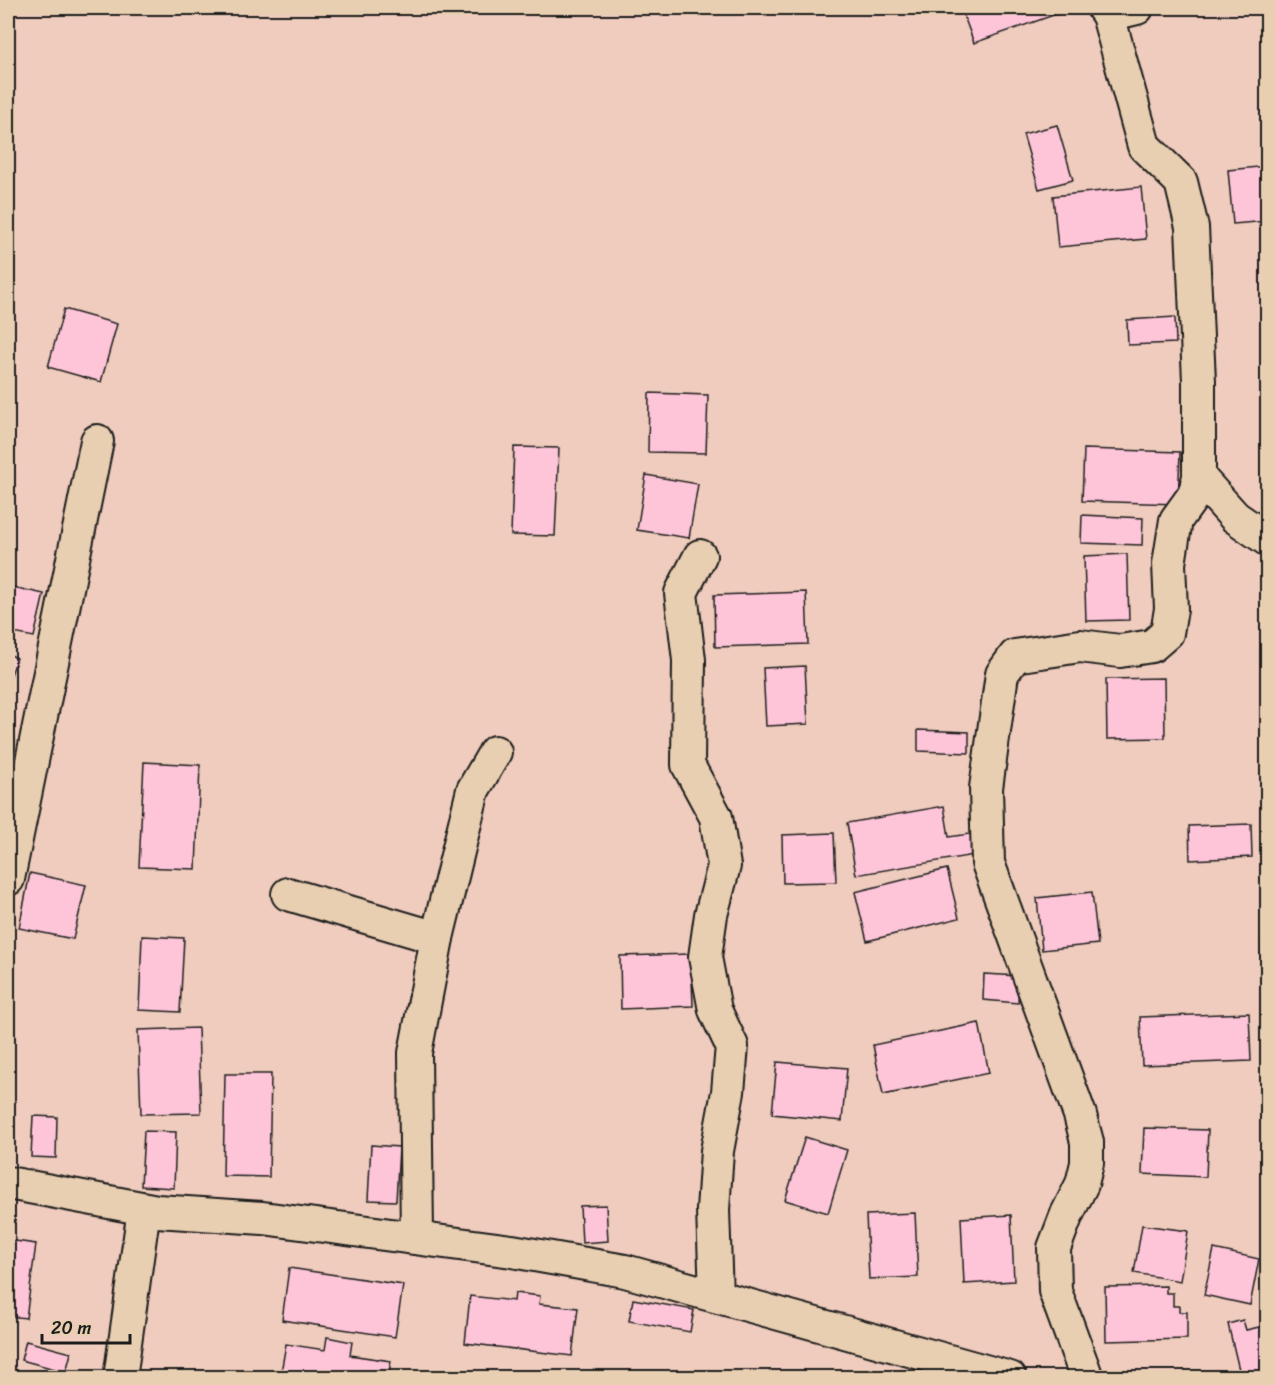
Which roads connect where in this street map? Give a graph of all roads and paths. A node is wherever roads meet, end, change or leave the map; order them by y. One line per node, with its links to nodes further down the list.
1 (1116, 10): 3 (street)
2 (97, 441): 7 (street)
3 (1200, 477): 4 (street); 16 (street)
4 (1268, 540)
5 (700, 556): 13 (street)
6 (495, 752): 9 (street)
7 (8, 879)
8 (288, 894): 9 (street)
9 (437, 938): 12 (street)
10 (8, 1183): 11 (street)
11 (144, 1209): 12 (street); 14 (street)
12 (417, 1238): 13 (street)
13 (717, 1296): 15 (street)
14 (120, 1377)
15 (1010, 1377)
16 (1087, 1377)

